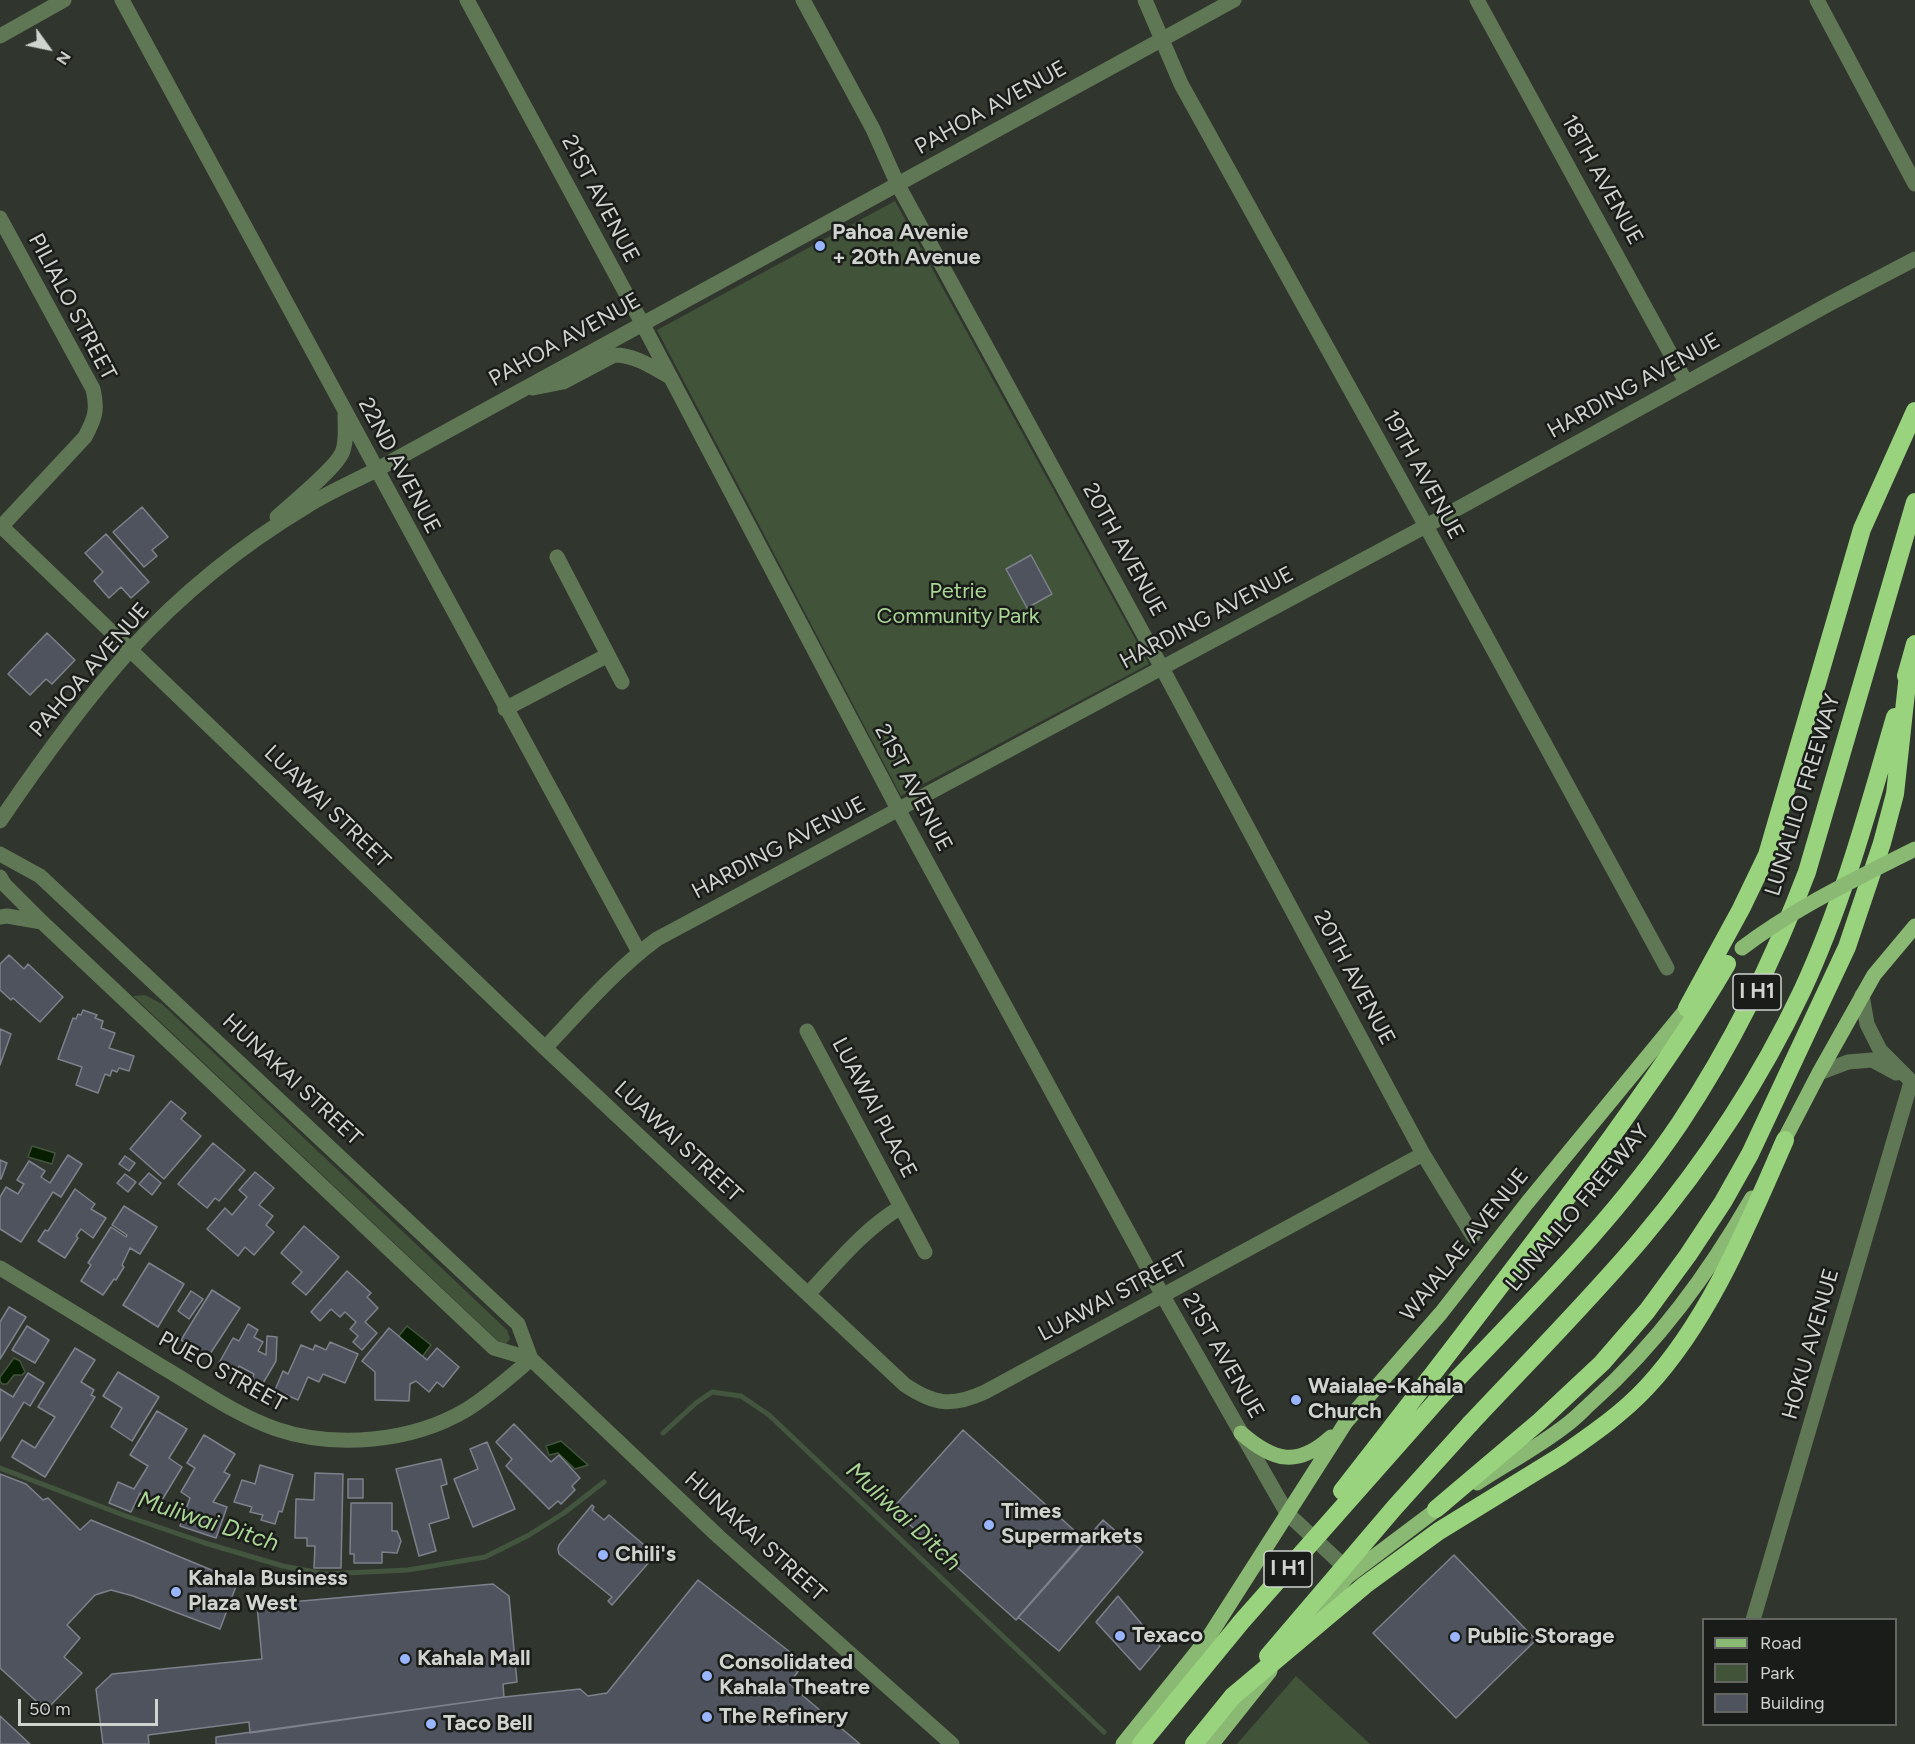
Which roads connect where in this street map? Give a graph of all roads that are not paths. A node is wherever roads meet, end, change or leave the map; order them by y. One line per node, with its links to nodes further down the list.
1 (64, 0): 9 (street)
2 (122, 0): 20 (street, 22ND AVENUE)
3 (467, 0): 15 (street, 21ST AVENUE)
4 (803, 0): 12 (street, 20TH AVENUE)
5 (1145, 0): 10 (street, 19TH AVENUE)
6 (1233, 0): 10 (street, PAHOA AVENUE)
7 (1477, 0): 17 (street, 18TH AVENUE)
8 (1816, 0): 11 (street)
9 (0, 36)
10 (1162, 39): 12 (street, PAHOA AVENUE); 24 (street, 19TH AVENUE)
11 (1915, 184)
12 (898, 185): 15 (street, PAHOA AVENUE); 31 (street, 20TH AVENUE)
13 (0, 218): 23 (street, PILIALO STREET)
14 (1915, 259): 17 (street, HARDING AVENUE)
15 (642, 323): 16 (street, 21ST AVENUE); 18 (street, PAHOA AVENUE)
16 (670, 377): 18 (street); 34 (street, 21ST AVENUE)
17 (1686, 382): 24 (street, HARDING AVENUE)
18 (518, 392): 21 (street, PAHOA AVENUE)
19 (1915, 411): 46 (highway)
20 (345, 412): 21 (street, 22ND AVENUE); 25 (street)
21 (376, 470): 25 (street, PAHOA AVENUE); 33 (street, 22ND AVENUE)
22 (1915, 502): 66 (highway, LUNALILO FREEWAY / I H1, bridge)
23 (1, 526): 28 (street, LUAWAI STREET)
24 (1426, 526): 31 (street, HARDING AVENUE); 44 (street, 19TH AVENUE)
25 (241, 550): 28 (street, PAHOA AVENUE)
26 (557, 557): 29 (street)
27 (1915, 644): 30 (highway, I H1)
28 (131, 650): 35 (street, PAHOA AVENUE); 48 (street, LUAWAI STREET)
29 (608, 655): 32 (street); 33 (street)
30 (1909, 665): 62 (highway); 67 (highway, I H1, bridge)
31 (1162, 668): 34 (street, HARDING AVENUE); 52 (street, 20TH AVENUE)
32 (622, 682)
33 (505, 709): 42 (street, 22ND AVENUE)
34 (898, 809): 42 (street, HARDING AVENUE); 58 (street, 21ST AVENUE)
35 (0, 821)
36 (1915, 849): 43 (main road, WAIALAE AVENUE, bridge)
37 (0, 854): 59 (street, HUNAKAI STREET)
38 (0, 877): 40 (street, HUNAKAI STREET)
39 (0, 917): 40 (street)
40 (42, 922): 59 (street, HUNAKAI STREET)
41 (1915, 926): 45 (main road)
42 (639, 952): 48 (street, HARDING AVENUE)
43 (1727, 964): 46 (main road, WAIALAE AVENUE); 66 (highway, bridge)
44 (1667, 968)
45 (1862, 995): 49 (main road); 50 (street)
46 (1687, 1008): 60 (main road, WAIALAE AVENUE)
47 (807, 1031): 53 (street, LUAWAI PLACE)
48 (545, 1048): 57 (street, LUAWAI STREET)
49 (1820, 1073): 50 (street); 51 (main road)
50 (1913, 1083): 65 (street, HOKU AVENUE)
51 (1785, 1140): 62 (main road); 67 (highway, bridge)
52 (1423, 1154): 54 (street, 20TH AVENUE); 58 (street, LUAWAI STREET)
53 (901, 1206): 55 (street, LUAWAI PLACE); 57 (street, LUAWAI PLACE)
54 (1473, 1236)
55 (925, 1252)
56 (0, 1268): 59 (street, PUEO STREET)
57 (808, 1294): 58 (street, LUAWAI STREET)
58 (1163, 1296): 61 (street, 21ST AVENUE)
59 (531, 1359): 68 (street, HUNAKAI STREET)
60 (1346, 1422): 61 (main road); 63 (main road, WAIALAE AVENUE)
61 (1241, 1434): 63 (street, 21ST AVENUE)
62 (1436, 1509): 64 (main road)
63 (1287, 1513): 64 (street, 21ST AVENUE); 69 (main road, WAIALAE AVENUE)
64 (1352, 1574): 72 (main road)
65 (1755, 1618)
66 (1242, 1621): 70 (highway, LUNALILO FREEWAY / I H1, bridge)
67 (1233, 1696): 71 (highway, I H1)
68 (952, 1744)
69 (1123, 1744)
70 (1141, 1744)
71 (1194, 1744)
72 (1212, 1744)

